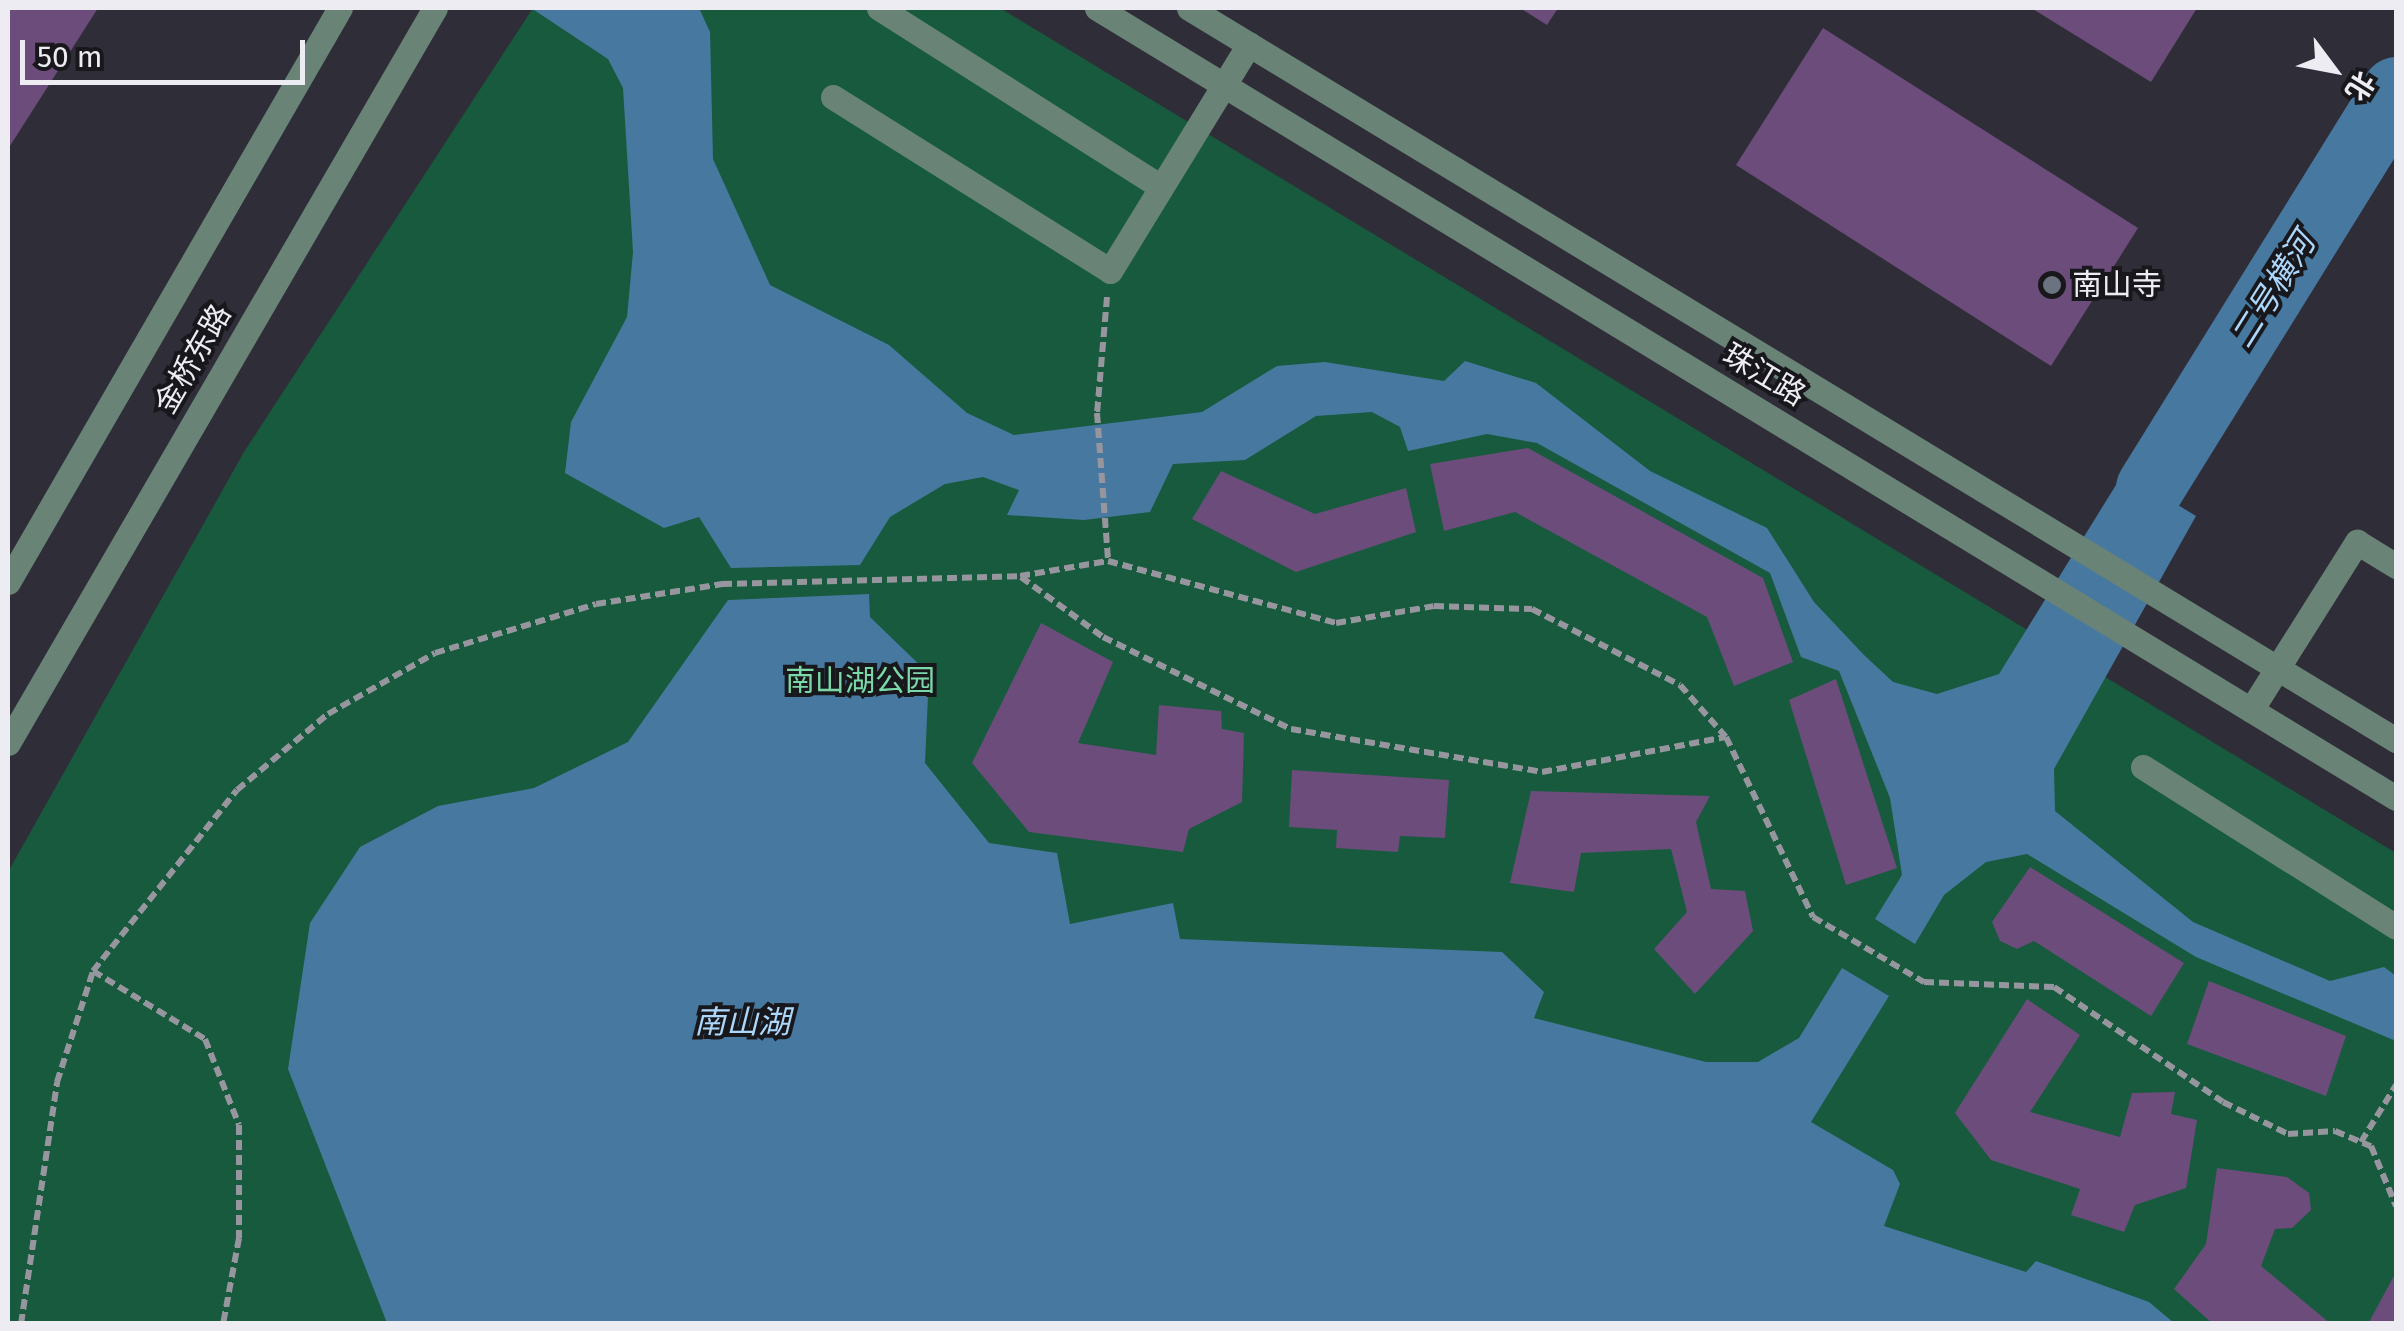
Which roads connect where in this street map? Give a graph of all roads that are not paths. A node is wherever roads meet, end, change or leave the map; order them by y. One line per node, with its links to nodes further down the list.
1 (340, 8): 10 (street, 金桥东路)
2 (435, 8): 13 (street, 金桥东路)
3 (879, 8): 8 (street)
4 (1097, 8): 11 (street, 珠江路)
5 (1189, 8): 6 (street, 珠江路)
6 (1250, 44): 8 (street); 12 (street, 珠江路)
7 (833, 97): 8 (street)
8 (1162, 187)
9 (2396, 566): 11 (street)
10 (8, 582)
11 (2251, 710): 15 (street, 珠江路)
12 (2396, 740)
13 (8, 743)
14 (2143, 768): 16 (street)
15 (2396, 798)
16 (2396, 927)

